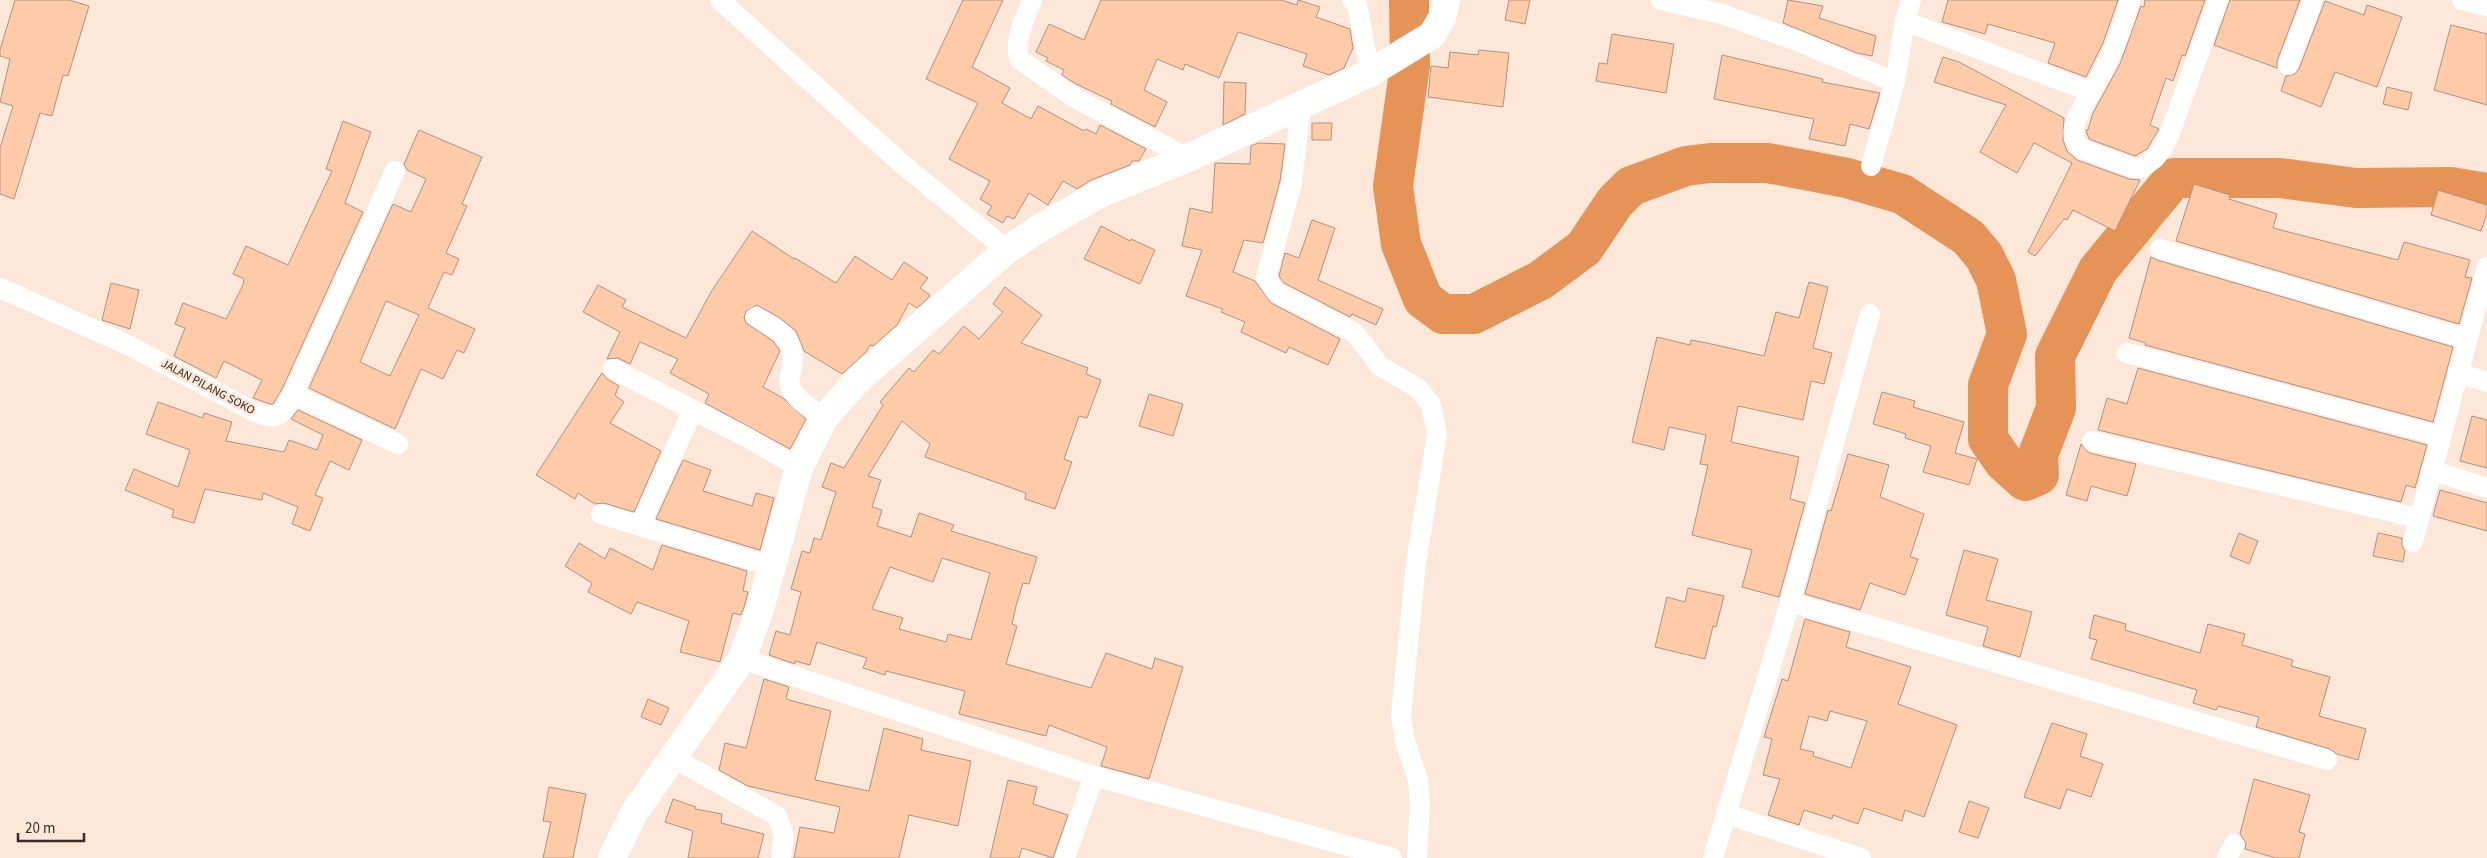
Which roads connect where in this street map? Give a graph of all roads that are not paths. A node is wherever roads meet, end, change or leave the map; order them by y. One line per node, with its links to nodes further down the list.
1 (720, 0): 23 (street)
2 (1032, 0): 19 (street)
3 (1352, 0): 15 (street)
4 (1446, 0): 15 (street)
5 (1661, 0): 12 (street)
6 (1911, 0): 13 (street)
7 (2130, 0): 17 (street)
8 (2218, 0): 17 (street)
9 (2313, 0): 14 (street)
10 (2462, 0): 11 (street)
11 (2487, 6)
12 (1724, 7): 16 (street)
13 (1905, 21): 16 (street); 17 (street)
14 (2288, 65)
15 (1370, 73): 18 (street)
16 (1895, 82): 20 (street)
17 (2091, 92)
18 (1300, 106): 19 (street); 57 (street)
19 (1188, 158): 23 (street)
20 (1872, 166)
21 (395, 171): 33 (street, JALAN PILANG SOKO)
22 (2160, 249): 28 (street)
23 (1007, 250): 35 (street)
24 (2486, 274): 28 (street)
25 (0, 288): 33 (street, JALAN PILANG SOKO)
26 (1870, 314): 47 (street)
27 (756, 317): 35 (street)
28 (2467, 339): 31 (street)
29 (2127, 352): 36 (street)
30 (613, 369): 34 (street)
31 (2458, 373): 32 (street); 36 (street)
32 (2487, 382)
33 (292, 394): 38 (street)
34 (694, 410): 39 (street); 44 (street)
35 (824, 418): 39 (street)
36 (2440, 436): 40 (street)
37 (2092, 441): 43 (street)
38 (398, 444)
39 (799, 468): 46 (street)
40 (2431, 470): 41 (street); 43 (street)
41 (2487, 488)
42 (601, 514): 44 (street)
43 (2418, 518): 45 (street)
44 (640, 526): 46 (street)
45 (2413, 542)
46 (770, 566): 48 (street)
47 (1790, 602): 50 (street); 52 (street)
48 (742, 659): 49 (street); 51 (street)
49 (674, 758): 53 (street); 54 (street)
50 (2327, 760)
51 (1094, 776): 55 (street); 56 (street)
52 (1726, 814): 58 (street); 59 (street)
53 (612, 858)
54 (781, 858)
55 (1065, 858)
56 (1392, 858)
57 (1417, 858)
58 (1713, 858)
59 (1861, 858)

